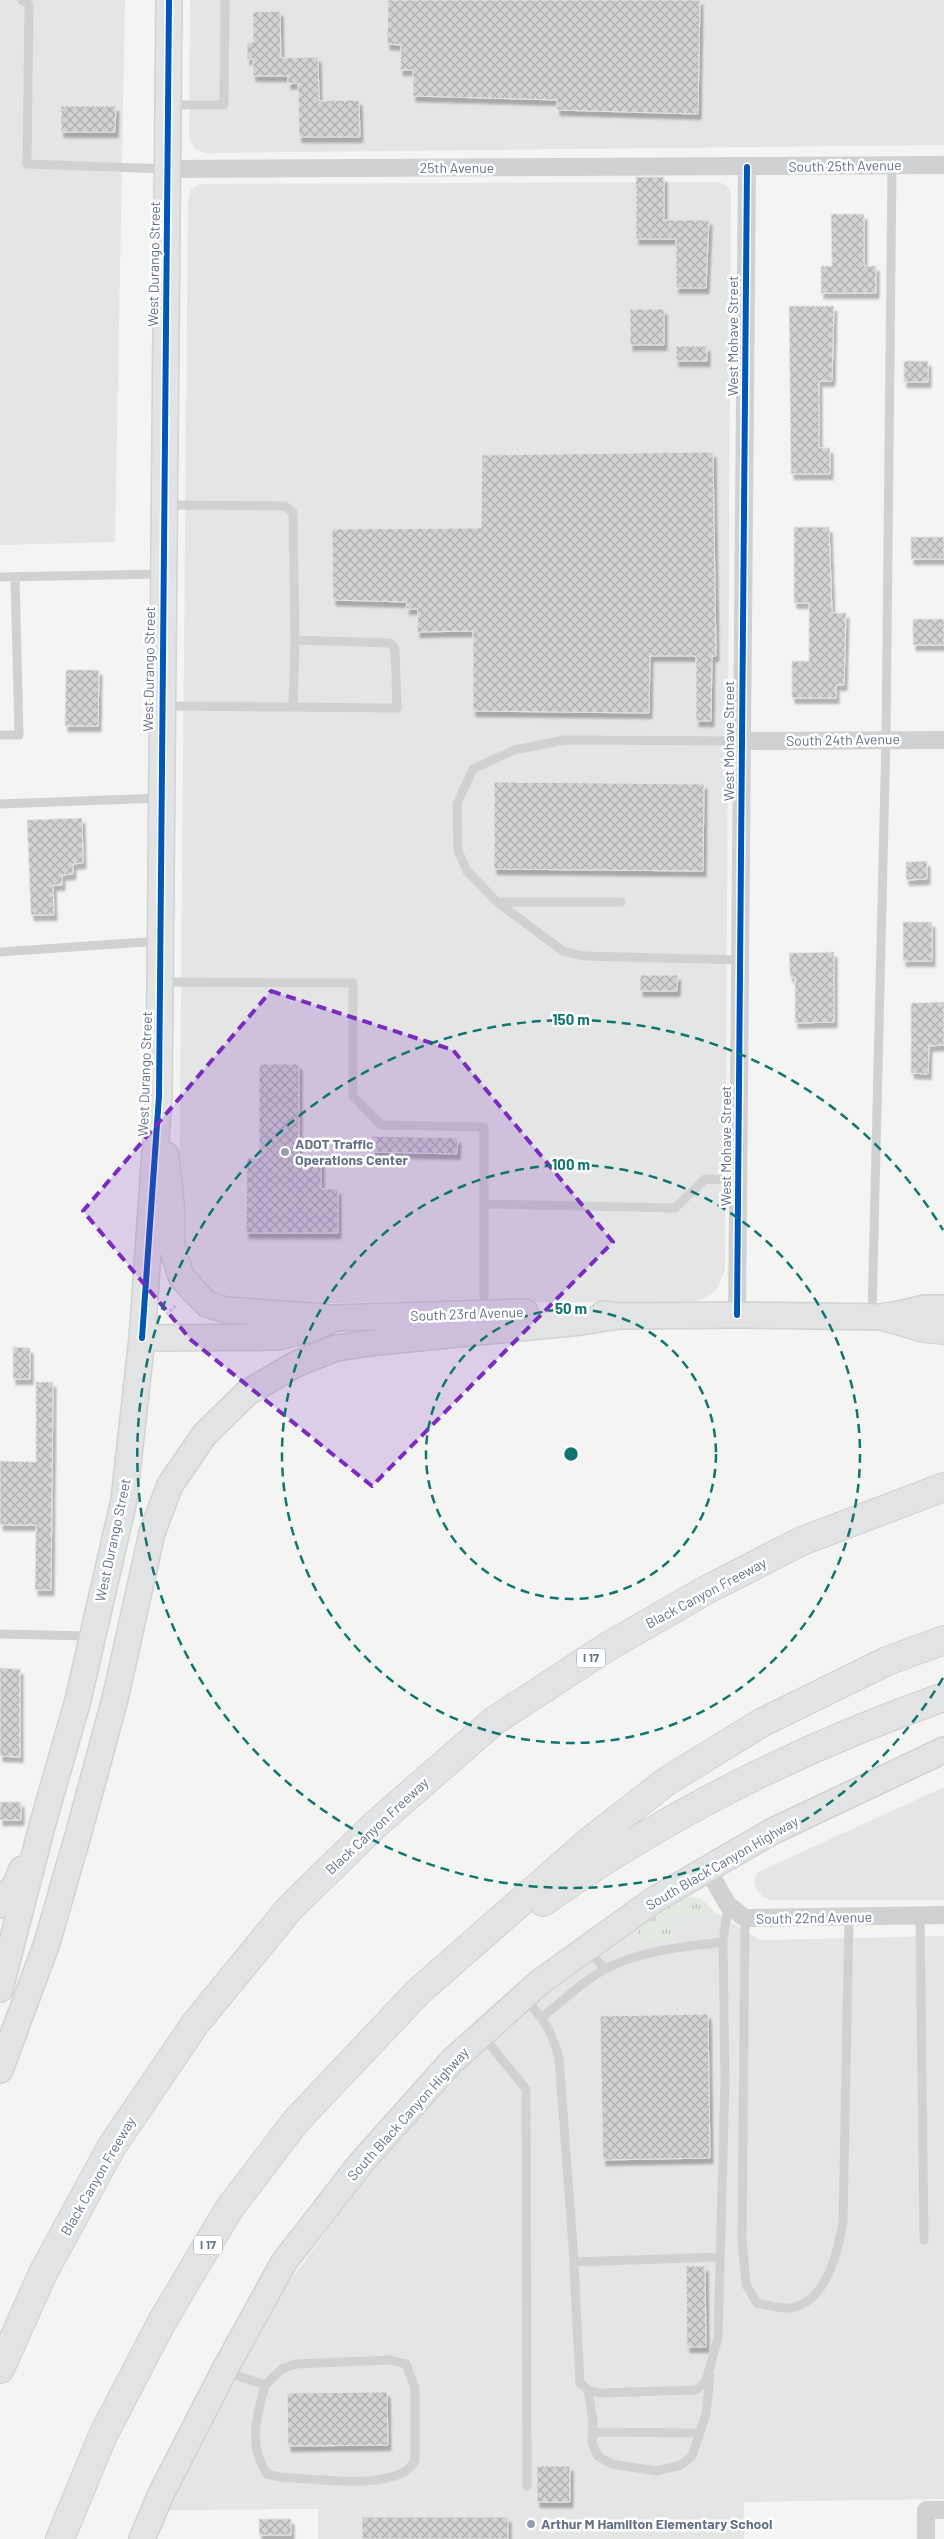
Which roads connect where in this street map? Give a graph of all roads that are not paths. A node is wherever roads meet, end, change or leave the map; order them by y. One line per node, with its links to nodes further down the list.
1 (22, 0): 8 (lane)
2 (169, 0): 4 (main road, West Durango Street)
3 (225, 0): 4 (lane)
4 (168, 105): 8 (main road, West Durango Street)
5 (892, 165): 6 (street, South 25th Avenue); 7 (street, South 25th Avenue); 17 (lane)
6 (944, 165)
7 (747, 167): 8 (street, 25th Avenue); 19 (street, West Mohave Street)
8 (167, 169): 9 (main road, West Durango Street)
9 (164, 505): 10 (main road, West Durango Street); 13 (lane)
10 (163, 574): 12 (lane); 14 (main road, West Durango Street)
11 (0, 577): 12 (lane)
12 (15, 577): 16 (lane)
13 (295, 640): 15 (lane); 15 (lane)
14 (162, 706): 15 (lane); 20 (main road, West Durango Street)
15 (294, 707)
16 (0, 736)
17 (886, 739): 18 (street, South 24th Avenue); 19 (street, South 24th Avenue); 35 (lane)
18 (944, 740)
19 (742, 741): 22 (lane); 26 (street, West Mohave Street)
20 (161, 798): 21 (lane); 24 (main road, West Durango Street)
21 (0, 804)
22 (497, 902): 23 (lane); 26 (lane)
23 (621, 902)
24 (160, 942): 25 (lane); 27 (main road, West Durango Street)
25 (0, 952)
26 (740, 960): 29 (street, West Mohave Street)
27 (160, 982): 28 (main road, West Durango Street); 30 (lane)
28 (159, 1096): 36 (main road); 38 (main road, West Durango Street)
29 (739, 1180): 30 (lane); 33 (street, West Mohave Street)
30 (484, 1204): 32 (lane)
31 (944, 1308): 35 (main road, South 23rd Avenue)
32 (484, 1314): 34 (main road, South 23rd Avenue); 36 (main road, South 23rd Avenue)
33 (738, 1315): 34 (main road, South 23rd Avenue); 35 (main road, South 23rd Avenue)
34 (619, 1316): 62 (main road)
35 (879, 1317): 37 (highway)
36 (334, 1318): 38 (main road, South 23rd Avenue)
37 (944, 1330)
38 (142, 1338): 41 (main road, West Durango Street)
39 (944, 1486): 67 (highway, Black Canyon Freeway / I 17)
40 (0, 1634): 41 (lane)
41 (93, 1636): 45 (main road, West Durango Street)
42 (944, 1640): 58 (highway, I 17)
43 (944, 1697): 58 (highway)
44 (944, 1750): 46 (main road, South Black Canyon Highway)
45 (42, 1826): 47 (main road); 53 (main road, West Durango Street)
46 (708, 1870): 48 (street, South 22nd Avenue); 55 (main road, South Black Canyon Highway)
47 (0, 1905)
48 (728, 1905): 52 (street, South 22nd Avenue); 54 (lane)
49 (920, 1916): 50 (street, South 22nd Avenue); 51 (street, South 22nd Avenue); 63 (lane)
50 (944, 1916)
51 (850, 1917): 52 (street, South 22nd Avenue); 52 (lane)
52 (745, 1918)
53 (8, 1930): 57 (main road, West Durango Street)
54 (723, 1942): 56 (lane); 64 (lane)
55 (587, 1948): 56 (lane); 59 (main road, South Black Canyon Highway)
56 (605, 1970): 60 (lane)
57 (1, 1983)
58 (418, 1992): 75 (highway, I 17)
59 (524, 1997): 60 (lane); 61 (main road, South Black Canyon Highway)
60 (542, 2017): 65 (lane)
61 (482, 2035): 68 (main road, South Black Canyon Highway); 73 (lane)
62 (0, 2070)
63 (924, 2240)
64 (720, 2257): 65 (lane); 66 (lane)
65 (574, 2262): 70 (lane)
66 (711, 2368): 70 (lane); 72 (lane)
67 (0, 2369)
68 (224, 2371): 69 (lane); 76 (main road, South Black Canyon Highway)
69 (264, 2385): 69 (lane)
70 (588, 2390): 71 (lane)
71 (592, 2432): 72 (lane); 72 (lane)
72 (700, 2433)
73 (528, 2486)
74 (944, 2510): 77 (street)
75 (60, 2539)
76 (142, 2539)
77 (926, 2539)

